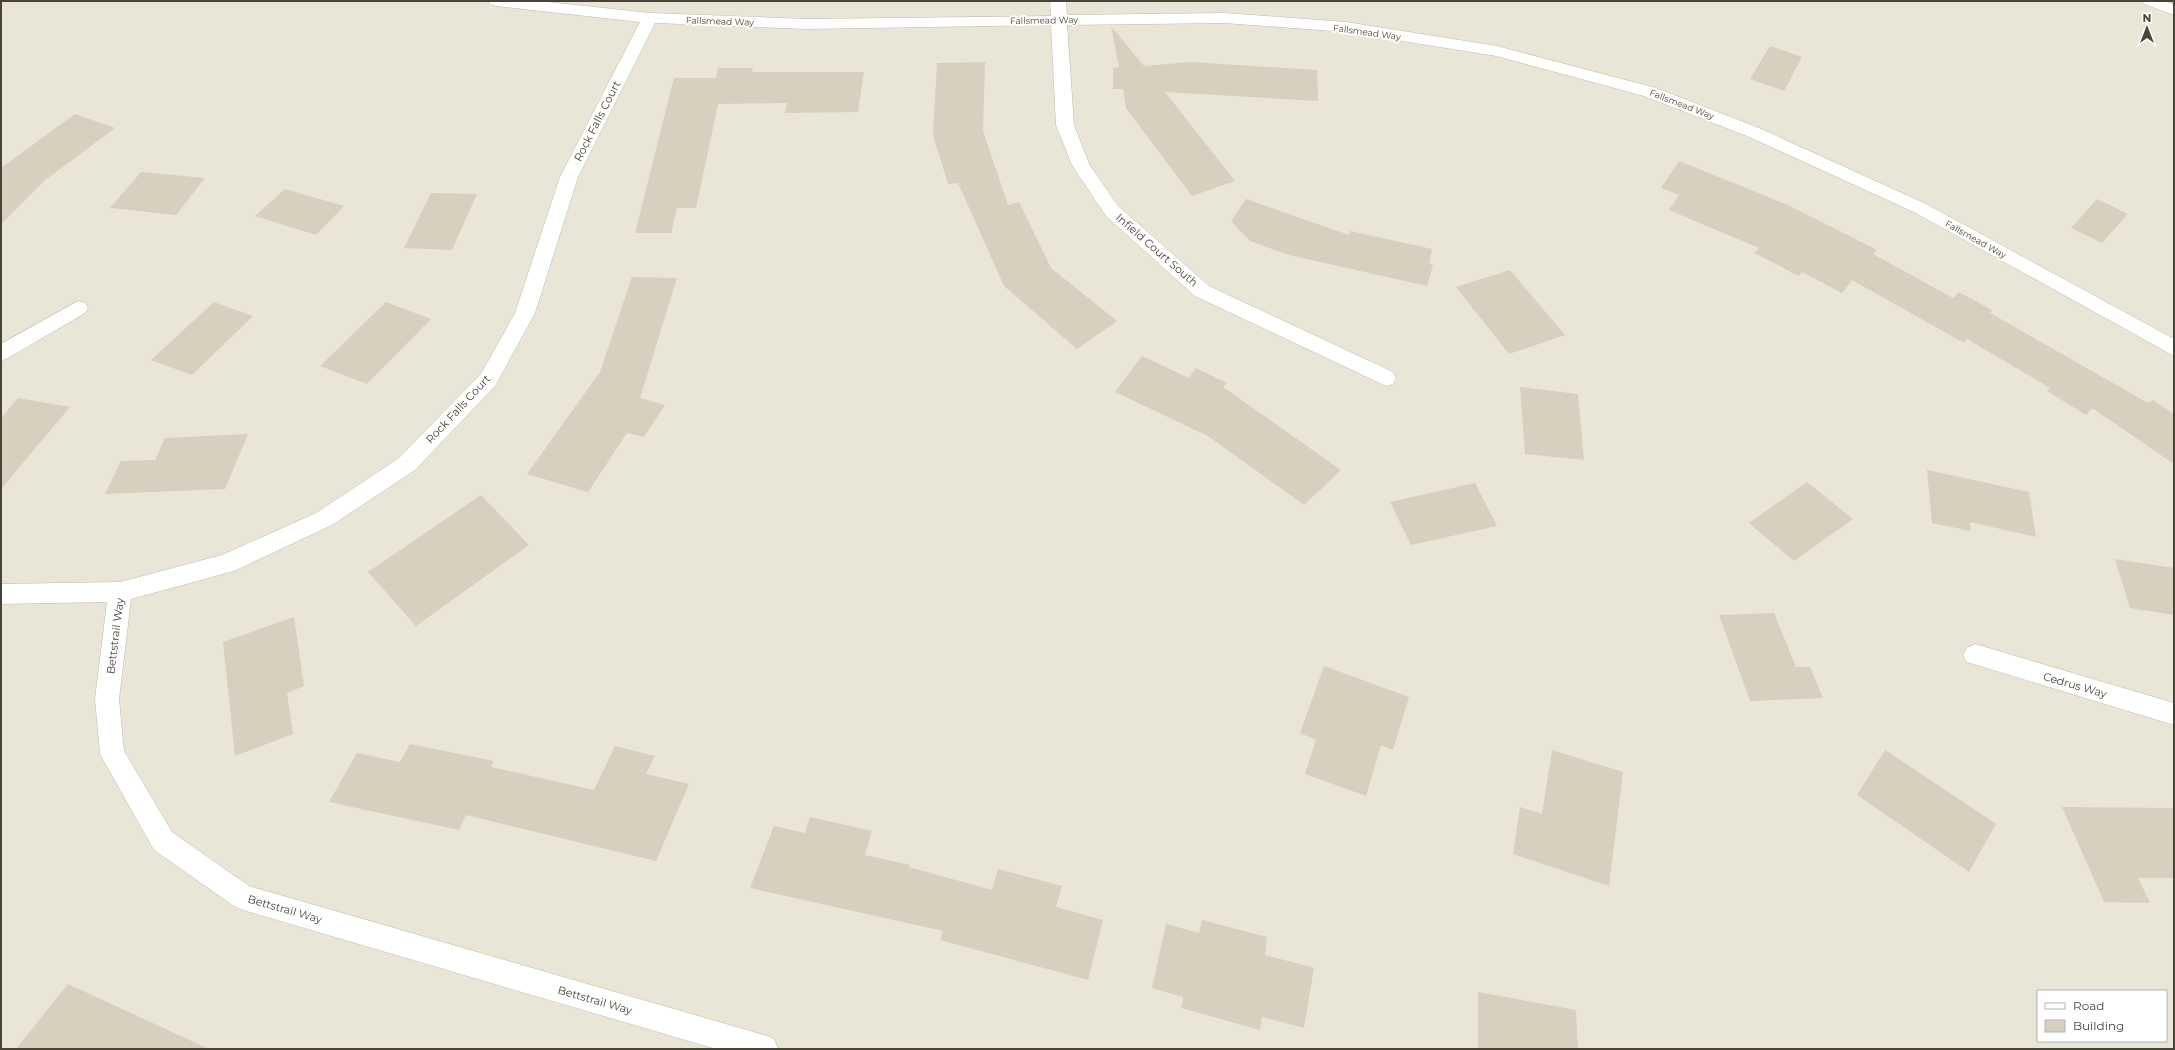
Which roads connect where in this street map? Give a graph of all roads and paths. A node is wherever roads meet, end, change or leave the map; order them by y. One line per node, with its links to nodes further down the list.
1 (496, 1): 5 (street, Fallsmead Way)
2 (1058, 1): 6 (street, Infield Court South)
3 (2150, 1): 4 (street)
4 (2174, 10)
5 (650, 18): 6 (street, Fallsmead Way); 11 (street, Rock Falls Court)
6 (1058, 19): 8 (street, Fallsmead Way); 10 (street, Infield Court South)
7 (78, 308): 9 (street)
8 (2174, 348)
9 (1, 353)
10 (1386, 378)
11 (120, 592): 12 (street, Bettstrail Way); 15 (street, Bettstrail Way)
12 (1, 594)
13 (1975, 655): 14 (street, Cedrus Way)
14 (2174, 714)
15 (764, 1049)

